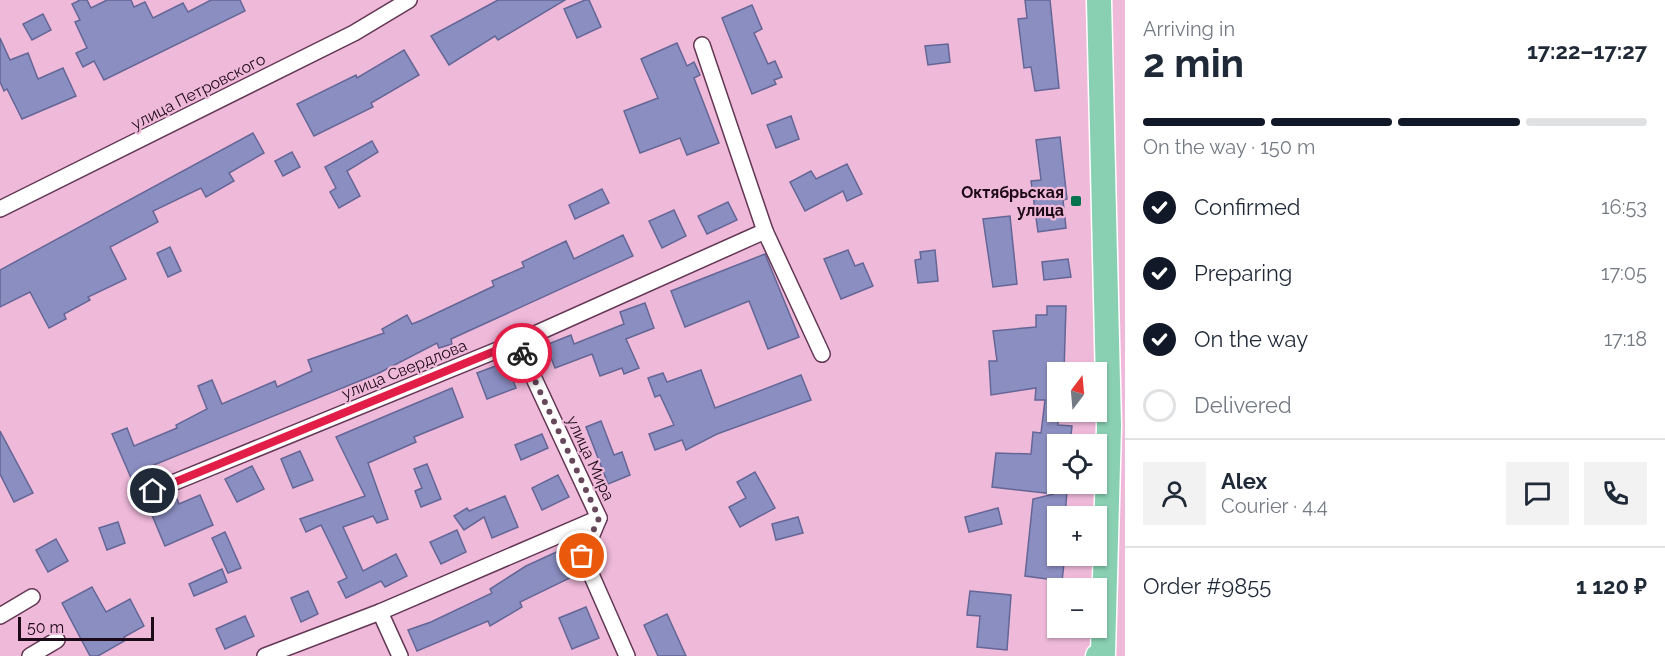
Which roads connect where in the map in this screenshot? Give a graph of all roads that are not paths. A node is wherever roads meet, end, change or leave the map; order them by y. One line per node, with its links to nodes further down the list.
1 (409, 0): 4 (street, улица Петровского)
2 (1099, 0): 18 (main road)
3 (702, 45): 5 (street)
4 (0, 209)
5 (765, 231): 6 (street, улица Свердлова); 7 (street)
6 (517, 342): 8 (street, улица Свердлова); 9 (street, улица Мира)
7 (822, 354)
8 (153, 491)
9 (599, 518): 11 (street); 17 (street, улица Мира)
10 (32, 597): 12 (street)
11 (380, 612): 15 (street); 16 (street)
12 (0, 616)
13 (57, 640): 14 (street)
14 (30, 656)
15 (265, 656)
16 (399, 656)
17 (627, 656)
18 (1098, 656)

